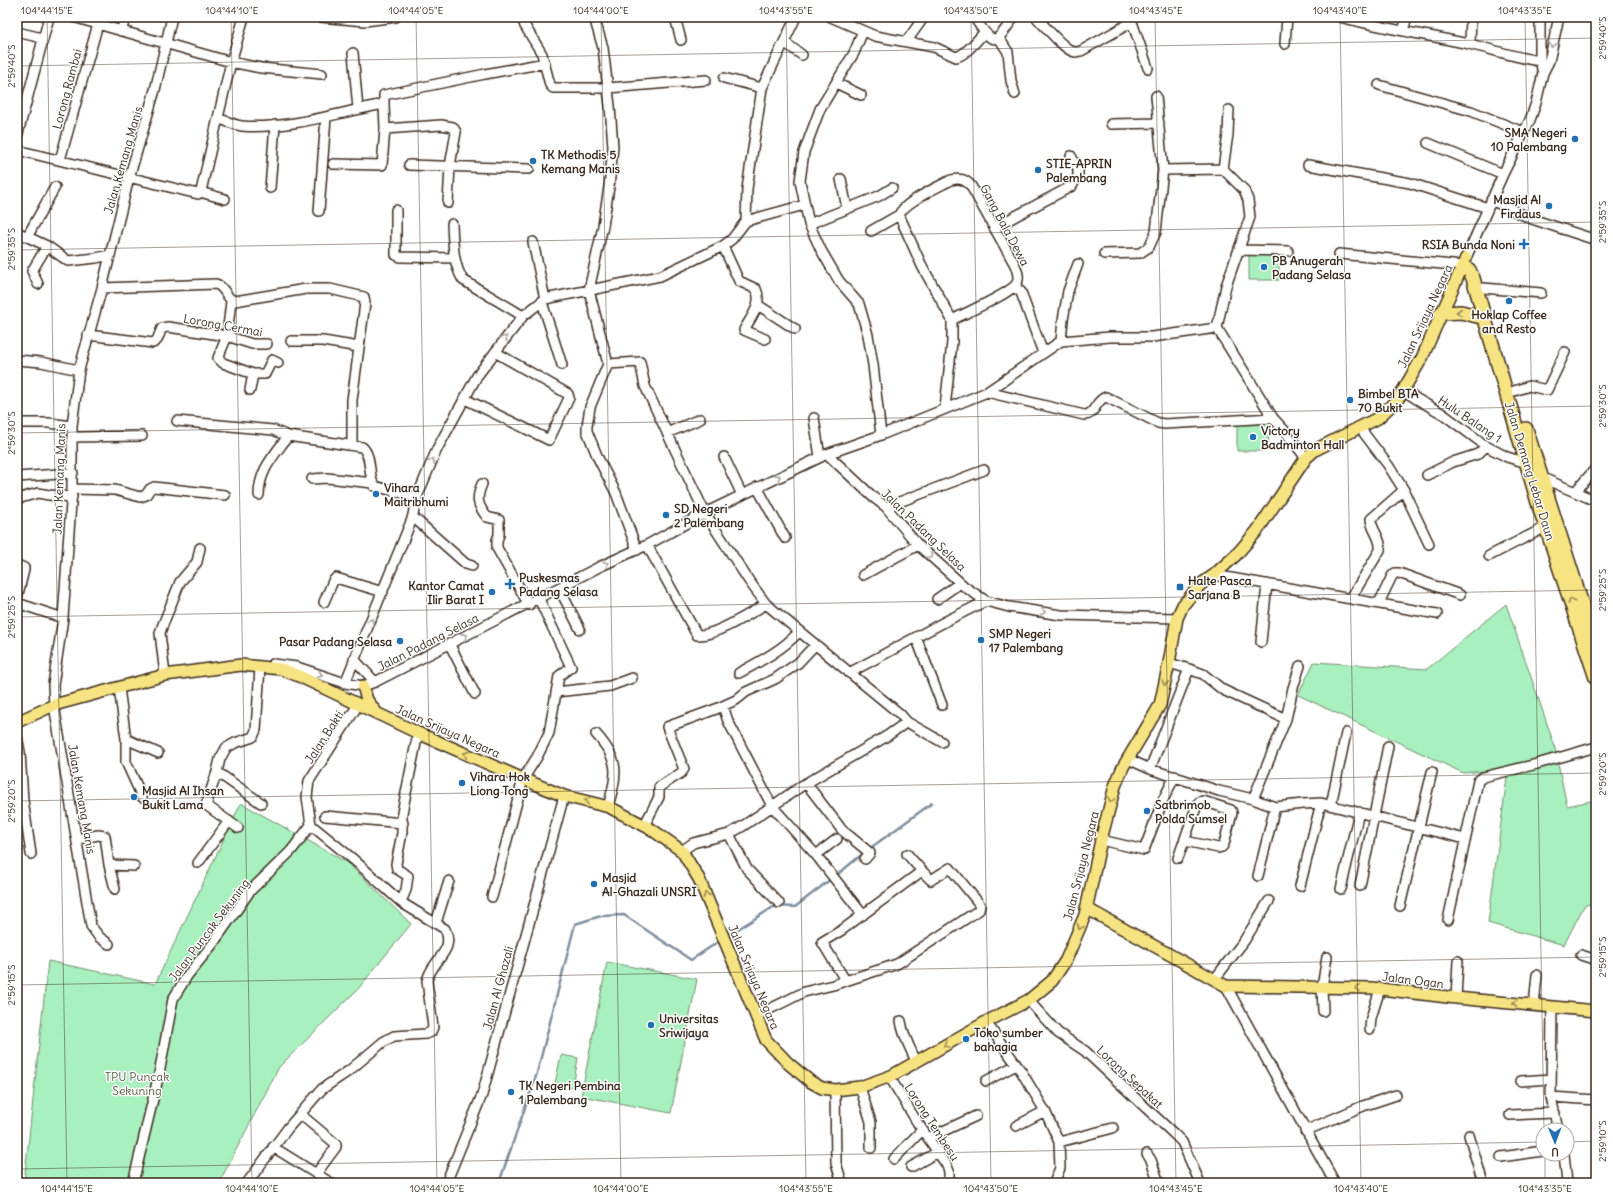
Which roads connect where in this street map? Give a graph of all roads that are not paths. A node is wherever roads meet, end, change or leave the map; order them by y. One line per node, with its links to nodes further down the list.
1 (49, 17): 31 (street)
2 (73, 17): 25 (street)
3 (126, 17): 26 (street)
4 (172, 17): 36 (street, Jalan Kemang Manis)
5 (244, 17): 42 (street)
6 (320, 17): 7 (street)
7 (396, 17)
8 (522, 17): 43 (street)
9 (595, 17): 51 (street)
10 (675, 17): 33 (street)
11 (796, 17): 34 (street)
12 (830, 17): 27 (street)
13 (924, 17): 35 (street)
14 (974, 17): 30 (street)
15 (1014, 17): 32 (street)
16 (1036, 17): 23 (street)
17 (1287, 17): 37 (street)
18 (1340, 17): 24 (street)
19 (1407, 17): 28 (street)
20 (1471, 17): 38 (street)
21 (1540, 17): 41 (street)
22 (1559, 17): 45 (street, Jalan Srijaya Negara, one-way to 45)
23 (1132, 20): 44 (street)
24 (1363, 20): 28 (street)
25 (98, 24): 26 (street); 70 (street, Lorong Rambai)
26 (121, 31): 36 (street)
27 (863, 31): 35 (street); 49 (street)
28 (1403, 31): 38 (street)
29 (17, 32): 31 (street)
30 (984, 33): 32 (street); 35 (street)
31 (42, 38): 66 (street)
32 (999, 38): 53 (street)
33 (682, 40)
34 (784, 42): 40 (street); 52 (street)
35 (906, 42)
36 (165, 44): 42 (street); 79 (street, Jalan Kemang Manis)
37 (1285, 44)
38 (1470, 44): 41 (street)
39 (353, 53): 57 (street)
40 (802, 55)
41 (1540, 61): 45 (street)
42 (231, 62): 46 (street); 60 (street)
43 (544, 63): 51 (street); 56 (street)
44 (1148, 68)
45 (1544, 73): 65 (street, Jalan Srijaya Negara)
46 (322, 74)
47 (724, 78): 52 (street)
48 (706, 80): 51 (street)
49 (836, 83): 54 (street); 88 (street)
50 (1379, 85): 65 (street)
51 (608, 88): 116 (street)
52 (762, 88): 93 (street)
53 (1015, 94)
54 (861, 95)
55 (1156, 96): 61 (street)
56 (384, 104): 57 (street); 64 (street)
57 (358, 109): 59 (street)
58 (1229, 110): 76 (street)
59 (326, 117): 63 (street); 91 (street)
60 (218, 118): 63 (street); 84 (street)
61 (1159, 123): 62 (street); 77 (street)
62 (1111, 124)
63 (275, 125): 82 (street)
64 (385, 129): 71 (street); 74 (street)
65 (1523, 132): 78 (street, Jalan Srijaya Negara)
66 (17, 137)
67 (1428, 143): 78 (street)
68 (17, 150): 70 (street)
69 (1071, 156): 96 (street)
70 (60, 160): 79 (street)
71 (333, 164)
72 (1308, 165): 87 (street)
73 (409, 166): 74 (street)
74 (450, 166): 75 (street); 86 (street)
75 (530, 169)
76 (1223, 169): 77 (street); 104 (street)
77 (1163, 170): 106 (street)
78 (1502, 174): 87 (street, Jalan Srijaya Negara)
79 (129, 178): 84 (street); 108 (street, Jalan Kemang Manis)
80 (841, 179): 89 (street)
81 (54, 187): 99 (street)
82 (270, 188)
83 (892, 188): 89 (street)
84 (200, 192): 85 (street)
85 (225, 199)
86 (448, 203)
87 (1490, 204): 100 (street); 110 (street, Jalan Srijaya Negara)
88 (804, 205): 93 (street); 95 (street)
89 (847, 208): 95 (street)
90 (396, 210): 109 (street)
91 (319, 211)
92 (899, 215): 96 (street, Gang Bala Dewa); 97 (street); 124 (street)
93 (746, 221): 103 (street)
94 (452, 224): 109 (street)
95 (809, 224): 157 (street)
96 (995, 227): 113 (street, Gang Bala Dewa)
97 (871, 231)
98 (17, 232): 99 (street)
99 (27, 237): 102 (street)
100 (1596, 240)
101 (533, 242): 119 (street)
102 (47, 246): 108 (street); 112 (street)
103 (723, 246): 116 (street); 120 (street)
104 (1239, 250): 105 (street); 125 (street)
105 (1288, 251)
106 (1104, 254)
107 (1339, 254): 110 (street)
108 (110, 255): 114 (street, Jalan Kemang Manis)
109 (454, 258): 122 (street)
110 (1464, 262): 115 (highway, Jalan Demang Lebar Daun); 121 (main road, Jalan Srijaya Negara); 123 (highway, Jalan Demang Lebar Daun)
111 (1078, 264): 131 (street)
112 (38, 284)
113 (1014, 287): 124 (street); 136 (street)
114 (102, 288): 118 (street); 127 (street, Jalan Kemang Manis)
115 (1483, 288): 117 (street); 145 (highway, Jalan Demang Lebar Daun)
116 (589, 290): 119 (street); 139 (street)
117 (1541, 293)
118 (232, 301): 128 (street); 133 (street)
119 (543, 301): 122 (street); 140 (street)
120 (758, 305): 126 (street); 129 (street)
121 (1441, 313): 123 (highway, one-way to 121); 144 (main road, Jalan Srijaya Negara)
122 (523, 316): 134 (street, one-way to 122)
123 (1485, 318): 168 (highway, Jalan Demang Lebar Daun)
124 (952, 320): 148 (street)
125 (1217, 328): 131 (street); 150 (street)
126 (794, 329)
127 (88, 335): 128 (street, Lorong Cermai); 141 (street, Jalan Kemang Manis)
128 (227, 336): 132 (street, Lorong Cermai); 142 (street)
129 (765, 339)
130 (291, 341): 133 (street)
131 (1061, 341): 136 (street)
132 (268, 344)
133 (359, 347): 161 (street)
134 (495, 352): 147 (street); 147 (street)
135 (1565, 352): 145 (street)
136 (1043, 353): 146 (street)
137 (17, 360): 141 (street)
138 (278, 363): 142 (street)
139 (608, 364): 156 (street); 194 (street)
140 (562, 365)
141 (79, 370): 154 (street, Jalan Kemang Manis)
142 (253, 374): 143 (street)
143 (250, 390)
144 (1403, 390): 155 (main road, Jalan Srijaya Negara); 162 (street, Hulu Balang 1)
145 (1514, 391): 168 (highway, Jalan Demang Lebar Daun)
146 (987, 392): 148 (street); 150 (street)
147 (465, 399): 182 (street, one-way to 147)
148 (945, 408): 157 (street)
149 (814, 418): 163 (street)
150 (1273, 418): 165 (street)
151 (700, 419): 156 (street)
152 (177, 421): 159 (street)
153 (17, 423): 154 (street)
154 (72, 426): 160 (street, Jalan Kemang Manis)
155 (1360, 428): 165 (main road, Jalan Srijaya Negara); 176 (street)
156 (667, 433): 186 (street)
157 (881, 435): 163 (street)
158 (142, 436): 160 (street)
159 (288, 436): 161 (street); 180 (street)
160 (72, 437): 169 (street, Jalan Kemang Manis)
161 (352, 444): 173 (street)
162 (1486, 446): 168 (street, Hulu Balang 1); 170 (street)
163 (824, 455): 175 (street, Jalan Padang Selasa, one-way to 163); 185 (street, Jalan Padang Selasa)
164 (724, 457): 181 (street)
165 (1306, 458): 198 (main road, Jalan Srijaya Negara)
166 (1596, 468): 177 (street)
167 (984, 470): 185 (street)
168 (1533, 471): 177 (street, Hulu Balang 1); 188 (highway, Jalan Demang Lebar Daun); 224 (highway, Jalan Demang Lebar Daun)
169 (73, 473): 171 (street); 178 (street, Jalan Kemang Manis)
170 (1427, 475)
171 (17, 477)
172 (312, 479): 173 (street)
173 (372, 483): 182 (street)
174 (482, 484): 214 (street)
175 (757, 488): 181 (street, Jalan Padang Selasa); 189 (street)
176 (1404, 490): 190 (street); 206 (street)
177 (1575, 492): 184 (street, Hulu Balang 1)
178 (72, 493): 179 (street); 183 (street); 216 (street, Jalan Kemang Manis)
179 (225, 495)
180 (259, 495)
181 (742, 495): 186 (street, Jalan Padang Selasa)
182 (417, 497): 187 (street)
183 (17, 499)
184 (1596, 502)
185 (886, 507): 192 (street, Jalan Padang Selasa)
186 (705, 513): 191 (street, Jalan Padang Selasa); 213 (street)
187 (413, 516): 197 (street); 203 (street)
188 (1546, 527): 195 (street); 235 (highway, Jalan Demang Lebar Daun, one-way to 188)
189 (785, 538)
190 (1429, 544)
191 (647, 545): 194 (street, Jalan Padang Selasa); 213 (street)
192 (918, 545): 199 (street); 200 (street, Jalan Padang Selasa, one-way to 200)
193 (200, 548): 233 (street)
194 (637, 550): 202 (street, Jalan Padang Selasa, one-way to 194)
195 (1490, 556)
196 (17, 565): 205 (street)
197 (472, 566)
198 (1214, 574): 201 (street); 217 (main road, Jalan Srijaya Negara)
199 (863, 575)
200 (960, 583): 208 (street); 209 (street, Jalan Padang Selasa)
201 (1267, 584): 206 (street); 221 (street)
202 (559, 588): 207 (street, Jalan Padang Selasa); 218 (street)
203 (384, 592): 210 (street); 225 (street, one-way to 203)
204 (1460, 595): 212 (street)
205 (17, 598)
206 (1350, 598): 212 (street)
207 (539, 599): 214 (street, Jalan Padang Selasa); 240 (street)
208 (937, 599)
209 (986, 601): 217 (street, Jalan Padang Selasa, one-way to 217); 220 (street)
210 (324, 602)
211 (17, 603): 216 (street)
212 (1378, 603): 215 (street)
213 (766, 604): 219 (street)
214 (529, 605): 222 (street, Jalan Padang Selasa, one-way to 214)
215 (1437, 614)
216 (63, 618): 243 (street, Jalan Kemang Manis)
217 (1177, 618): 226 (main road, Jalan Srijaya Negara)
218 (580, 629)
219 (799, 632): 223 (street); 231 (street)
220 (916, 637): 232 (street); 244 (street)
221 (1261, 642)
222 (450, 645): 236 (street, Jalan Padang Selasa); 241 (street)
223 (815, 645): 232 (street); 245 (street)
224 (1596, 648)
225 (354, 659): 236 (street); 237 (street)
226 (1170, 663): 230 (street); 259 (main road, Jalan Srijaya Negara, one-way to 259)
227 (241, 665): 229 (main road, Jalan Srijaya Negara); 233 (main road, Jalan Srijaya Negara); 237 (street, Jalan Padang Selasa, one-way to 237)
228 (1300, 666): 247 (street)
229 (260, 667): 242 (main road, Jalan Srijaya Negara); 261 (street)
230 (1189, 668): 247 (street); 260 (street)
231 (739, 673)
232 (849, 673): 249 (street)
233 (165, 675): 239 (main road, Jalan Srijaya Negara)
234 (632, 678): 240 (street)
235 (1596, 678)
236 (375, 682): 238 (street, Jalan Padang Selasa)
237 (345, 683): 238 (street, Jalan Padang Selasa)
238 (363, 686): 246 (main road)
239 (119, 688): 243 (main road, Jalan Srijaya Negara); 254 (street)
240 (556, 692): 264 (street)
241 (475, 694)
242 (353, 703): 246 (main road, Jalan Srijaya Negara); 282 (street, Jalan Bakti)
243 (54, 705): 248 (main road, Jalan Srijaya Negara); 287 (street, Jalan Kemang Manis)
244 (942, 705)
245 (723, 706): 274 (street); 283 (street)
246 (378, 714): 250 (main road, Jalan Srijaya Negara)
247 (1286, 719): 269 (street)
248 (17, 722)
249 (907, 722): 255 (street); 265 (street)
250 (418, 733): 264 (main road, Jalan Srijaya Negara, one-way to 250); 281 (street)
251 (1346, 733): 273 (street)
252 (596, 734): 275 (street)
253 (17, 736): 293 (street)
254 (126, 739): 258 (street); 268 (street)
255 (942, 742)
256 (1388, 746): 279 (street)
257 (1596, 748): 289 (street)
258 (158, 753)
259 (1128, 759): 260 (street); 290 (main road, Jalan Srijaya Negara, one-way to 290)
260 (1150, 769): 263 (street)
261 (218, 772): 270 (street); 280 (street)
262 (1432, 772): 284 (street)
263 (1175, 776): 266 (street); 290 (street)
264 (523, 779): 267 (main road, Jalan Srijaya Negara); 308 (street)
265 (806, 783): 274 (street); 297 (street)
266 (1220, 791): 269 (street); 272 (street)
267 (564, 796): 275 (main road, Jalan Srijaya Negara, one-way to 267); 375 (street, Jalan Al Ghazali)
268 (142, 797)
269 (1253, 799): 276 (street)
270 (261, 803)
271 (1321, 803): 273 (street); 276 (street); 304 (street)
272 (1215, 804): 291 (street); 291 (street)
273 (1331, 805): 277 (street)
274 (772, 806): 286 (street); 295 (street)
275 (608, 807): 283 (main road, Jalan Srijaya Negara)
276 (1275, 808): 302 (street)
277 (1359, 812): 279 (street); 307 (street)
278 (325, 816): 281 (street)
279 (1375, 816): 284 (street); 305 (street)
280 (229, 821): 285 (street); 298 (street)
281 (402, 823): 310 (street)
282 (311, 825): 310 (street); 372 (street, Jalan Puncak Sekuning)
283 (644, 826): 292 (main road, Jalan Srijaya Negara)
284 (1418, 827): 289 (street); 312 (street)
285 (238, 828)
286 (729, 834): 292 (street); 311 (street)
287 (77, 839): 299 (street); 317 (street, Jalan Kemang Manis)
288 (837, 839): 295 (street)
289 (1465, 839): 315 (street)
290 (1101, 840): 313 (main road, Jalan Srijaya Negara)
291 (1185, 841): 296 (street)
292 (682, 851): 334 (main road, Jalan Srijaya Negara, one-way to 292)
293 (31, 854)
294 (907, 854): 301 (street)
295 (816, 855): 314 (street)
296 (1178, 858)
297 (865, 859)
298 (198, 863)
299 (109, 865): 300 (street); 306 (street)
300 (134, 866)
301 (922, 871): 314 (street); 323 (street)
302 (1258, 876)
303 (448, 881): 316 (street)
304 (1300, 886)
305 (1360, 886)
306 (116, 889)
307 (1341, 889)
308 (492, 897)
309 (1269, 901): 324 (street)
310 (401, 902): 316 (street)
311 (779, 903)
312 (1400, 906)
313 (1086, 908): 324 (main road, Jalan Ogan); 329 (main road, Jalan Srijaya Negara, one-way to 329)
314 (863, 915): 323 (street)
315 (1448, 920)
316 (436, 923): 350 (street)
317 (109, 944)
318 (1580, 955): 320 (street)
319 (1327, 957): 326 (street)
320 (1596, 960)
321 (1458, 961): 328 (street)
322 (1537, 975): 330 (street)
323 (845, 980): 334 (street)
324 (1214, 980): 325 (main road, Jalan Ogan)
325 (1226, 986): 326 (main road, Jalan Ogan); 358 (street)
326 (1322, 987): 327 (main road, Jalan Ogan, one-way to 326); 332 (street)
327 (1380, 989): 328 (main road, Jalan Ogan); 337 (street)
328 (1456, 998): 330 (main road, Jalan Ogan, one-way to 328)
329 (1028, 1000): 336 (main road, Jalan Srijaya Negara); 380 (street, Lorong Sepakat)
330 (1534, 1004): 331 (main road, Jalan Ogan)
331 (1552, 1007): 333 (main road, Jalan Ogan); 341 (street)
332 (1323, 1011)
333 (1596, 1011)
334 (756, 1016): 345 (main road, Jalan Srijaya Negara)
335 (901, 1021): 338 (street)
336 (986, 1022): 338 (main road, Jalan Srijaya Negara, one-way to 338); 339 (street)
337 (1370, 1029)
338 (916, 1061): 340 (main road, Jalan Srijaya Negara)
339 (1016, 1065): 342 (street); 349 (street)
340 (889, 1076): 344 (main road, Jalan Srijaya Negara); 357 (street, Lorong Tembesu)
341 (1551, 1079): 343 (street); 347 (street)
342 (986, 1081)
343 (1521, 1081)
344 (860, 1087): 345 (main road, Jalan Srijaya Negara); 363 (street)
345 (835, 1090): 376 (street)
346 (1396, 1095): 358 (street)
347 (1551, 1097): 348 (street); 351 (street)
348 (1596, 1100)
349 (1045, 1111): 355 (street); 361 (street)
350 (300, 1114): 362 (street); 371 (street)
351 (1555, 1114): 352 (street); 354 (street)
352 (1510, 1115)
353 (976, 1116): 360 (street)
354 (1556, 1122)
355 (1016, 1126)
356 (1113, 1128): 361 (street)
357 (922, 1130): 360 (street, Lorong Tembesu); 368 (street)
358 (1305, 1131): 381 (street)
359 (1469, 1135): 382 (street)
360 (928, 1138): 364 (street, Lorong Tembesu)
361 (1059, 1142): 378 (street)
362 (273, 1147): 371 (street); 373 (street)
363 (871, 1148)
364 (938, 1152): 370 (street); 377 (street, Lorong Tembesu)
365 (1535, 1153): 367 (street)
366 (1147, 1154): 379 (street)
367 (1501, 1157)
368 (894, 1159)
369 (1565, 1162): 383 (street)
370 (911, 1167)
371 (316, 1174): 374 (street)
372 (133, 1183)
373 (247, 1183)
374 (331, 1183)
375 (446, 1183)
376 (842, 1183)
377 (949, 1183)
378 (1054, 1183)
379 (1159, 1183)
380 (1200, 1183)
381 (1335, 1183)
382 (1483, 1183)
383 (1567, 1183)

